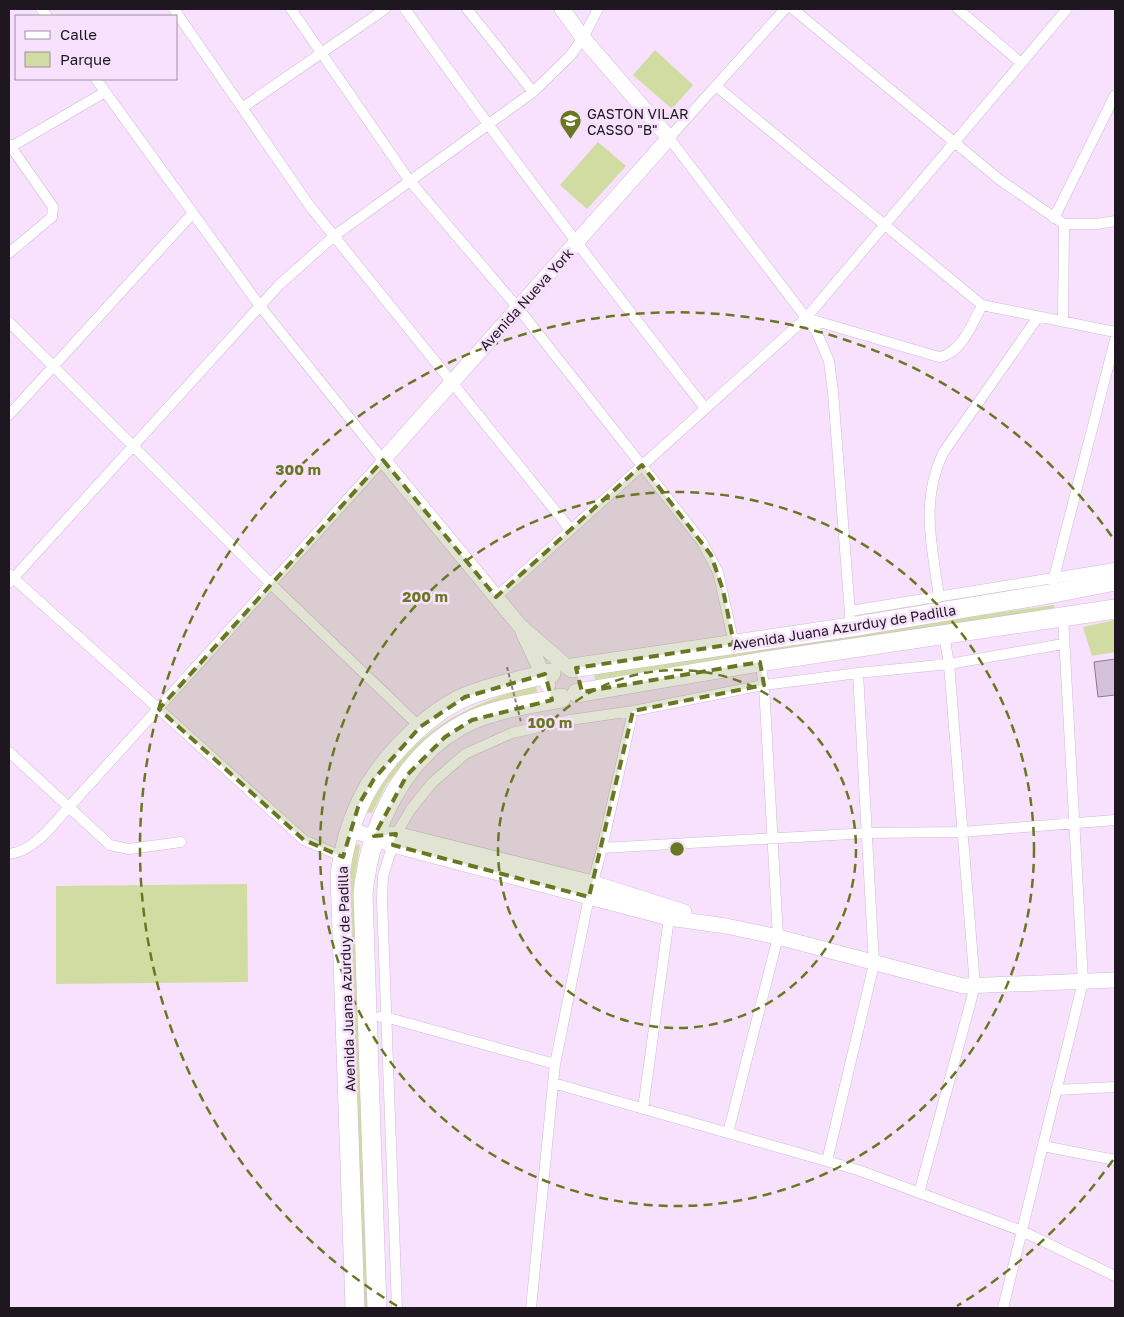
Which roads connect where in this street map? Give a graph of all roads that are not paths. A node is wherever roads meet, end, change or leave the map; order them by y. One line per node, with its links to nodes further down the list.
1 (174, 9): 20 (street)
2 (291, 9): 13 (street)
3 (385, 9): 13 (street)
4 (405, 9): 21 (street)
5 (467, 9): 18 (street)
6 (562, 9): 12 (street)
7 (598, 9): 12 (street)
8 (785, 9): 16 (street)
9 (793, 9): 23 (street)
10 (958, 9): 14 (street)
11 (1067, 9): 14 (street)
12 (584, 38): 18 (street); 22 (street)
13 (322, 52): 20 (street); 25 (street)
14 (1021, 63): 23 (street)
15 (97, 80): 17 (street)
16 (716, 86): 22 (street); 29 (street)
17 (106, 92): 24 (street); 26 (street)
18 (533, 92): 21 (street)
19 (1115, 95): 27 (street)
20 (242, 108): 31 (street)
21 (487, 126): 25 (street); 32 (street)
22 (669, 138): 32 (street, Avenida Nueva York); 38 (street)
23 (954, 142): 27 (street); 29 (street)
24 (10, 146): 33 (street)
25 (409, 180): 31 (street); 36 (street)
26 (193, 213): 35 (street); 43 (street)
27 (1054, 218): 30 (street)
28 (1115, 221): 30 (street)
29 (885, 224): 34 (street); 38 (street)
30 (1064, 224): 39 (street)
31 (334, 236): 35 (street); 44 (street)
32 (576, 244): 36 (street, Avenida Nueva York); 45 (street)
33 (9, 253)
34 (982, 305): 37 (street); 38 (street)
35 (260, 306): 47 (street); 48 (street)
36 (518, 308): 44 (street, Avenida Nueva York); 49 (street)
37 (1038, 317): 39 (street); 57 (street)
38 (806, 318): 45 (street); 62 (street)
39 (1063, 321): 41 (street)
40 (9, 322): 43 (street)
41 (1115, 332)
42 (1115, 340): 55 (street)
43 (53, 366): 46 (street); 47 (street)
44 (452, 382): 48 (street, Avenida Nueva York); 50 (street)
45 (705, 408): 49 (street)
46 (9, 415)
47 (133, 446): 52 (street); 54 (street)
48 (383, 460): 54 (street); 58 (street)
49 (642, 465): 50 (street); 65 (street)
50 (570, 529): 58 (street)
51 (1115, 568): 55 (street)
52 (10, 578): 72 (street)
53 (1115, 581): 56 (highway, Avenida Juana Azurduy de Padilla)
54 (272, 584): 72 (street); 74 (street)
55 (1052, 586): 56 (highway, Avenida Juana Azurduy de Padilla); 57 (street); 62 (highway, Avenida Juana Azurduy de Padilla)
56 (1082, 588): 60 (highway)
57 (939, 596): 62 (street)
58 (496, 597): 63 (street)
59 (1115, 609): 60 (highway, Avenida Juana Azurduy de Padilla)
60 (1085, 614): 61 (highway, Avenida Juana Azurduy de Padilla)
61 (1063, 617): 64 (highway, Avenida Juana Azurduy de Padilla); 66 (street)
62 (851, 619): 65 (highway, Avenida Juana Azurduy de Padilla)
63 (520, 626): 70 (street); 70 (street)
64 (944, 635): 67 (highway, Avenida Juana Azurduy de Padilla); 68 (street)
65 (734, 644): 70 (highway, Avenida Juana Azurduy de Padilla)
66 (1064, 644): 68 (street); 78 (street)
67 (760, 662): 70 (highway, Avenida Juana Azurduy de Padilla); 71 (street)
68 (949, 664): 69 (street); 80 (street)
69 (858, 673): 71 (street); 81 (street)
70 (560, 680): 74 (highway, Avenida Juana Azurduy de Padilla); 82 (highway, Avenida Juana Azurduy de Padilla)
71 (764, 685): 73 (street); 84 (street)
72 (159, 710): 76 (street); 88 (street)
73 (633, 711): 83 (street); 86 (street)
74 (420, 727): 79 (highway, Avenida Juana Azurduy de Padilla)
75 (9, 752): 76 (street)
76 (69, 807): 85 (street); 87 (street)
77 (1115, 820): 78 (street)
78 (1074, 823): 80 (street); 95 (street)
79 (350, 829): 82 (street); 88 (highway, Avenida Juana Azurduy de Padilla)
80 (962, 832): 81 (street); 96 (street)
81 (868, 833): 84 (street); 93 (street)
82 (374, 836): 83 (street); 97 (highway, Avenida Juana Azurduy de Padilla)
83 (394, 839): 89 (street); 97 (street)
84 (773, 839): 86 (street); 92 (street)
85 (181, 842)
86 (602, 848): 89 (street)
87 (9, 854)
88 (343, 857): 110 (highway, Avenida Juana Azurduy de Padilla)
89 (591, 890): 90 (street); 91 (street); 98 (street)
90 (670, 918): 91 (street); 102 (street)
91 (726, 926): 92 (street)
92 (778, 937): 93 (street); 103 (street)
93 (874, 964): 96 (street); 106 (street)
94 (1115, 980): 95 (street)
95 (1083, 982): 96 (street); 101 (street)
96 (975, 986): 107 (street)
97 (376, 1018): 98 (street); 111 (highway, Avenida Juana Azurduy de Padilla); 112 (street)
98 (555, 1064): 99 (street)
99 (553, 1083): 102 (street); 113 (street)
100 (1115, 1087): 101 (street)
101 (1056, 1090): 104 (street)
102 (643, 1109): 103 (street)
103 (728, 1133): 106 (street)
104 (1043, 1146): 105 (street); 108 (street)
105 (1115, 1160)
106 (827, 1161): 107 (street)
107 (919, 1193): 108 (street)
108 (1022, 1231): 109 (street); 114 (street)
109 (1115, 1276)
110 (355, 1308)
111 (377, 1308)
112 (397, 1308)
113 (531, 1308)
114 (1002, 1308)

